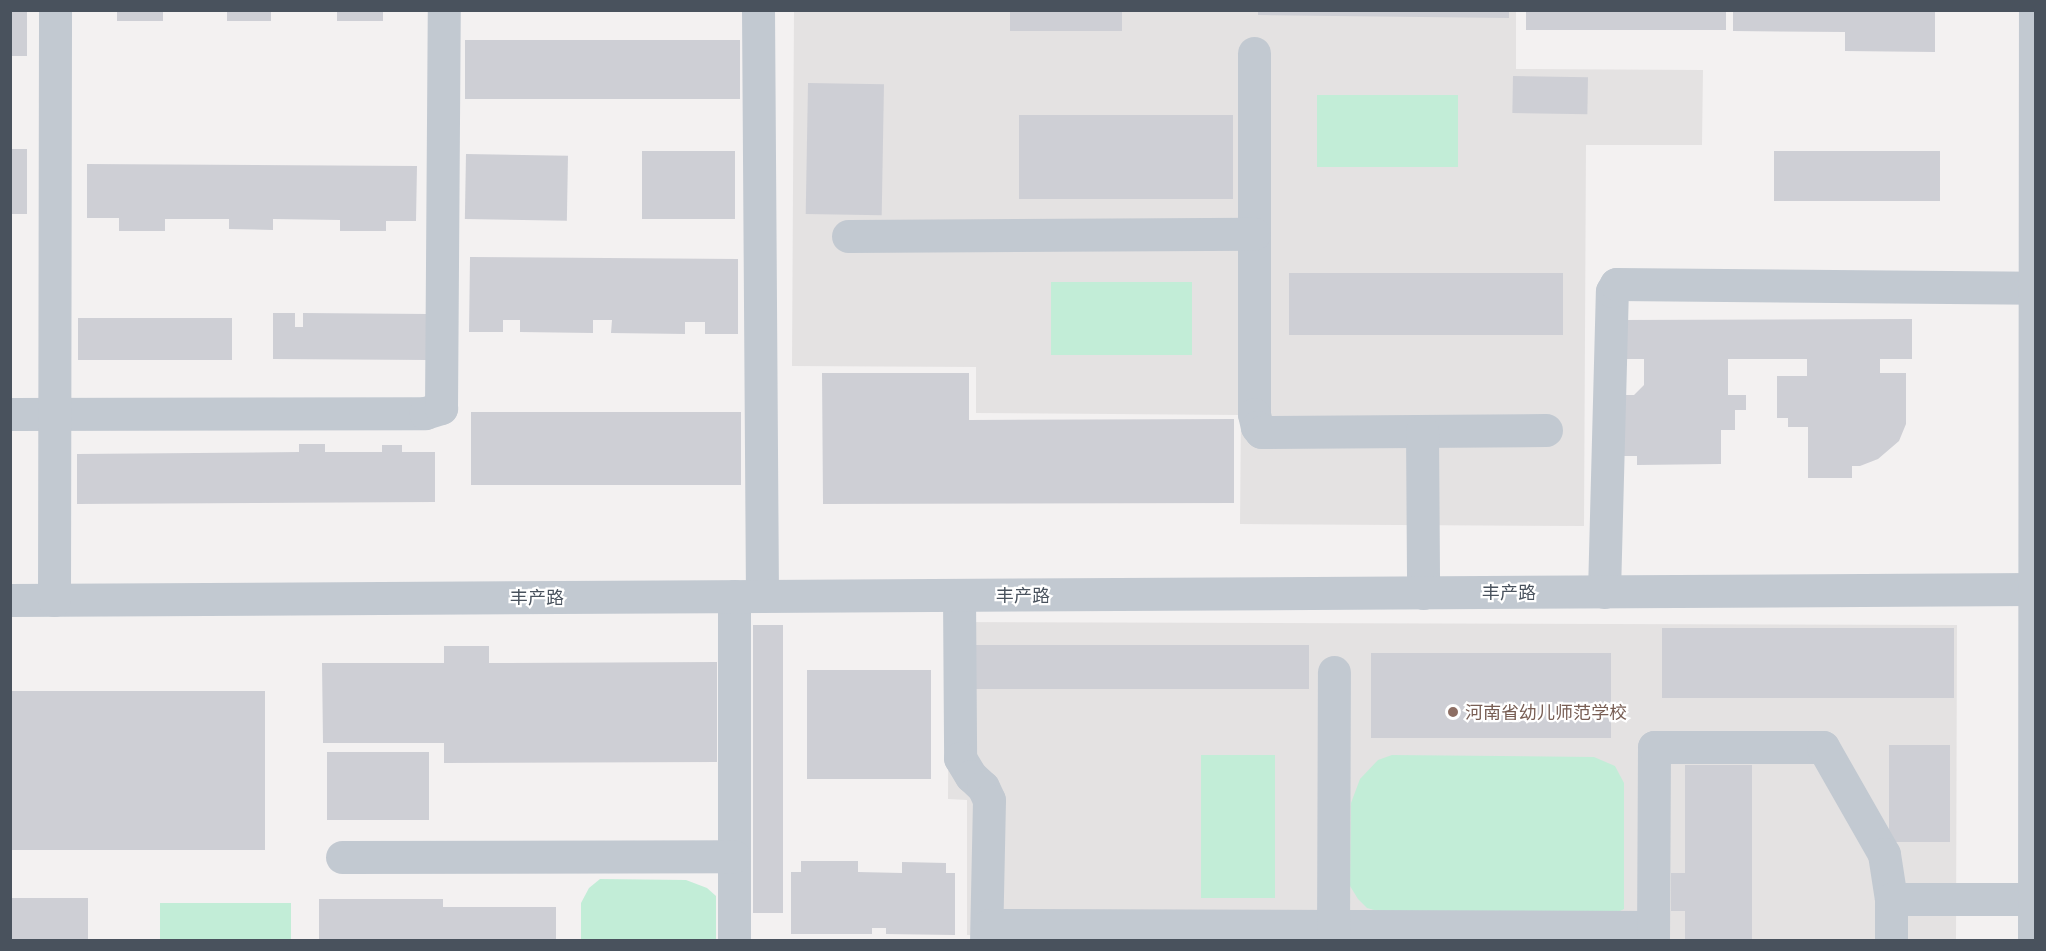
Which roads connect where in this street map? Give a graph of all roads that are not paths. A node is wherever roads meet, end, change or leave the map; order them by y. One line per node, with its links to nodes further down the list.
1 (55, 10): 10 (street)
2 (444, 10): 10 (street)
3 (758, 10): 17 (street)
4 (2035, 10): 8 (street)
5 (1254, 53): 6 (street)
6 (1254, 234): 7 (street); 12 (street)
7 (848, 236)
8 (2035, 288): 13 (street); 14 (street)
9 (10, 414): 10 (street)
10 (54, 414): 19 (street)
11 (1546, 430): 12 (street)
12 (1422, 431): 15 (street)
13 (2035, 589): 14 (street, 丰产路); 24 (street)
14 (1604, 592): 15 (street, 丰产路)
15 (1423, 593): 16 (street, 丰产路)
16 (959, 595): 17 (street, 丰产路); 25 (street)
17 (748, 596): 19 (street, 丰产路); 21 (street)
18 (10, 600): 19 (street, 丰产路)
19 (54, 600)
20 (1334, 672): 26 (street)
21 (734, 856): 22 (street); 28 (street)
22 (342, 857)
23 (1891, 899): 24 (street); 27 (street); 29 (street)
24 (2034, 899): 30 (street)
25 (987, 933): 26 (street)
26 (1333, 934): 27 (street)
27 (1653, 934)
28 (734, 940)
29 (1891, 940)
30 (2034, 940)

